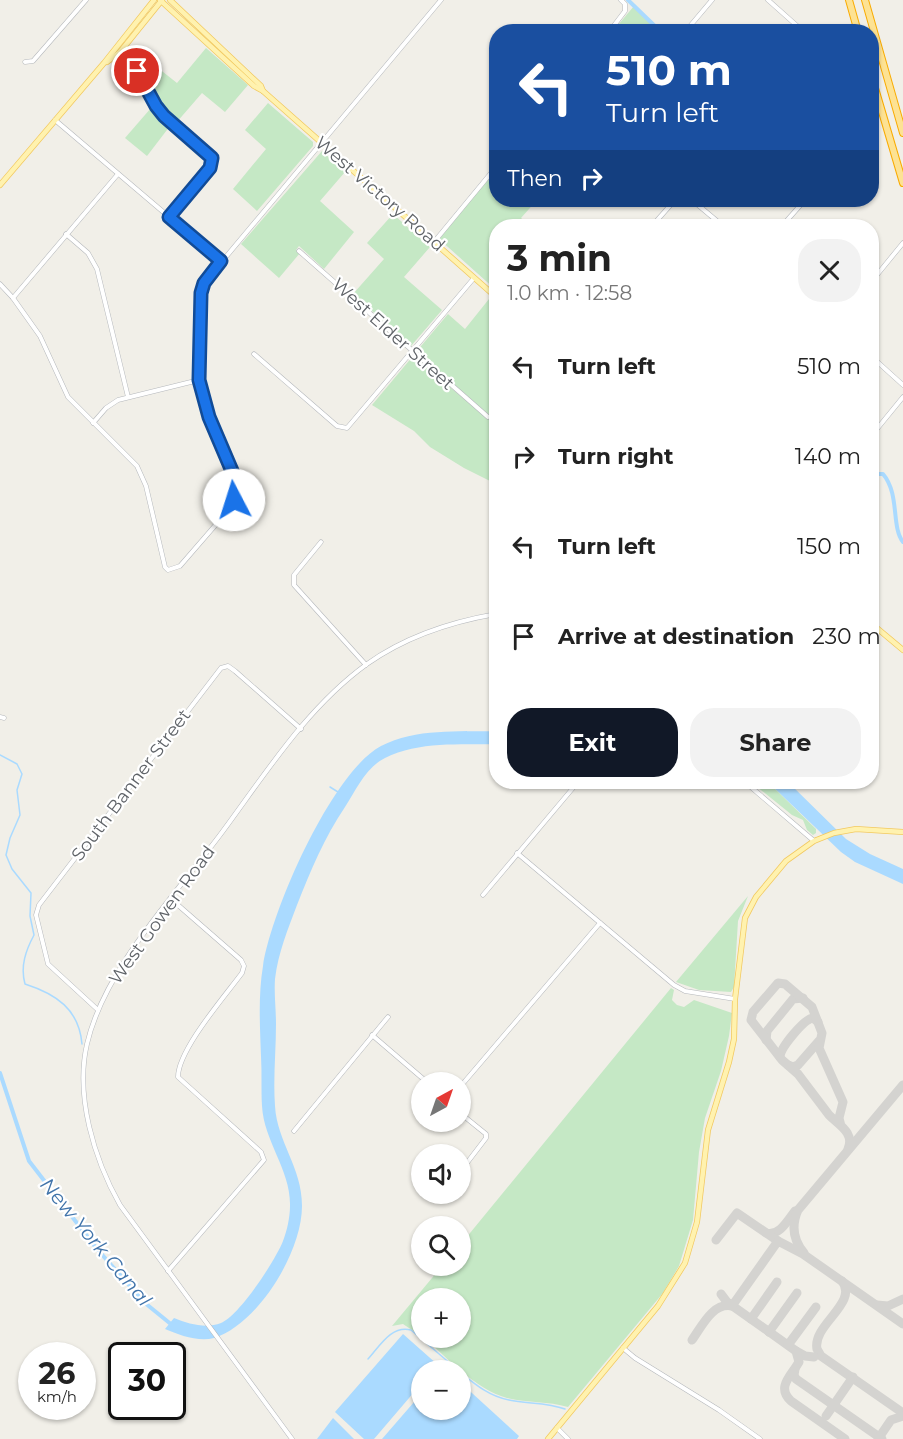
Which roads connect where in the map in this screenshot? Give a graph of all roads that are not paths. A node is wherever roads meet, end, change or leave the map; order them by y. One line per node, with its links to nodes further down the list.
1 (86, 0): 18 (street)
2 (154, 0): 17 (main road)
3 (161, 0): 17 (main road); 19 (main road, West Victory Road)
4 (170, 0): 20 (main road, West Victory Road)
5 (441, 0): 25 (street)
6 (621, 0): 11 (street)
7 (712, 0): 12 (street)
8 (768, 0): 13 (street)
9 (849, 0): 14 (highway)
10 (865, 0): 15 (highway)
11 (615, 24)
12 (692, 24)
13 (795, 24)
14 (856, 24)
15 (872, 24)
16 (879, 49): 24 (highway)
17 (118, 50): 23 (main road); 33 (street)
18 (24, 62)
19 (235, 67): 20 (main road, West Victory Road); 21 (main road, West Victory Road)
20 (252, 77): 21 (main road, West Victory Road)
21 (263, 91): 25 (main road, West Victory Road)
22 (879, 102): 28 (highway)
23 (55, 120): 26 (street); 29 (main road)
24 (903, 133)
25 (321, 142): 38 (main road, West Victory Road); 41 (street)
26 (118, 174): 33 (street); 37 (street)
27 (489, 175): 38 (street)
28 (903, 183)
29 (0, 185)
30 (669, 207): 34 (street)
31 (700, 207): 35 (street)
32 (799, 207): 36 (street)
33 (169, 217): 41 (street)
34 (658, 219)
35 (715, 219)
36 (788, 219)
37 (66, 234): 46 (street); 52 (street)
38 (434, 242): 43 (main road, West Victory Road)
39 (903, 243): 42 (street)
40 (299, 250): 47 (street, West Elder Street)
41 (221, 261): 50 (street)
42 (879, 272)
43 (474, 278): 45 (main road, West Victory Road); 47 (street)
44 (0, 284): 46 (street)
45 (489, 291)
46 (13, 298): 55 (street)
47 (412, 351): 48 (street); 54 (street, West Elder Street)
48 (254, 354)
49 (879, 363): 51 (street)
50 (199, 380): 52 (street); 55 (street)
51 (903, 385)
52 (128, 397): 55 (street)
53 (903, 397): 56 (street)
54 (488, 417)
55 (93, 423)
56 (879, 426)
57 (321, 542): 61 (street)
58 (489, 616): 61 (street, West Gowen Road)
59 (879, 630): 60 (main road)
60 (903, 650)
61 (366, 665): 62 (street, West Gowen Road)
62 (301, 729): 69 (street, West Gowen Road); 72 (street, South Banner Street)
63 (572, 789): 67 (street)
64 (754, 789): 66 (street)
65 (903, 832): 66 (main road)
66 (814, 841): 71 (main road)
67 (517, 853): 68 (street); 70 (street)
68 (483, 895)
69 (171, 899): 72 (street, West Gowen Road); 80 (street)
70 (600, 922): 71 (street); 76 (street)
71 (735, 999): 81 (main road)
72 (98, 1010): 80 (street, West Gowen Road)
73 (388, 1017): 74 (street)
74 (371, 1035): 75 (street); 78 (street)
75 (415, 1072)
76 (471, 1074)
77 (471, 1122): 79 (street)
78 (294, 1131)
79 (471, 1158)
80 (168, 1271): 83 (street, West Gowen Road)
81 (623, 1348): 82 (main road); 86 (street)
82 (557, 1428): 84 (main road); 85 (street)
83 (292, 1439)
84 (548, 1439)
85 (568, 1439)
86 (760, 1439)

